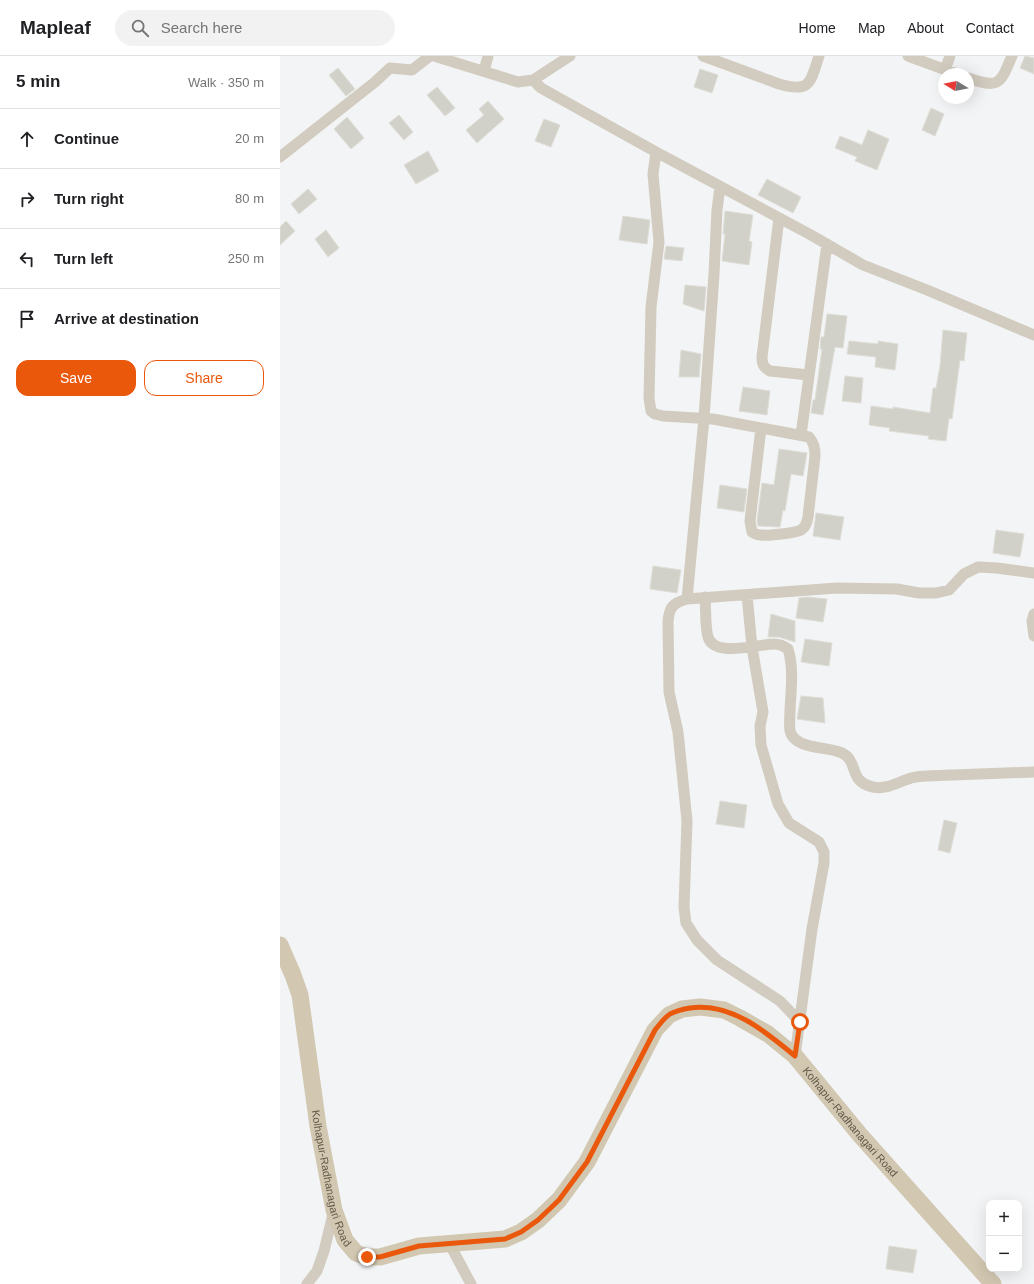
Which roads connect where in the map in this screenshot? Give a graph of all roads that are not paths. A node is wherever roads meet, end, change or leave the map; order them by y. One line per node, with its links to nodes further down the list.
1 (436, 56): 11 (street); 15 (street)
2 (488, 56): 11 (street)
3 (570, 56): 13 (street)
4 (703, 56): 5 (street)
5 (819, 56)
6 (908, 56): 9 (street)
7 (950, 56): 10 (street)
8 (1012, 56): 12 (street)
9 (940, 68)
10 (946, 68)
11 (484, 72): 13 (street)
12 (974, 79)
13 (533, 80): 14 (street)
14 (656, 152): 16 (street); 21 (street)
15 (280, 157)
16 (720, 187): 17 (street); 21 (street)
17 (779, 218): 18 (street); 20 (street)
18 (827, 244): 19 (street); 20 (street)
19 (1034, 335)
20 (809, 375): 23 (street)
21 (704, 418): 22 (street); 27 (street)
22 (761, 428): 23 (street); 23 (street)
23 (801, 435)
24 (1034, 574): 25 (street)
25 (747, 595): 26 (street); 30 (street)
26 (705, 597): 27 (street); 30 (street)
27 (687, 599): 33 (street)
28 (1034, 614): 29 (street)
29 (1034, 636)
30 (752, 647): 31 (street); 33 (street)
31 (1034, 772)
32 (280, 945): 35 (main road, Kolhapur-Radhanagari Road)
33 (800, 1022): 34 (street)
34 (795, 1056): 36 (main road, Kolhapur-Radhanagari Road); 39 (main road, Kolhapur-Radhanagari Road)
35 (334, 1210): 36 (main road, Kolhapur-Radhanagari Road); 37 (street)
36 (449, 1243): 38 (street)
37 (307, 1284)
38 (471, 1284)
39 (993, 1284)

